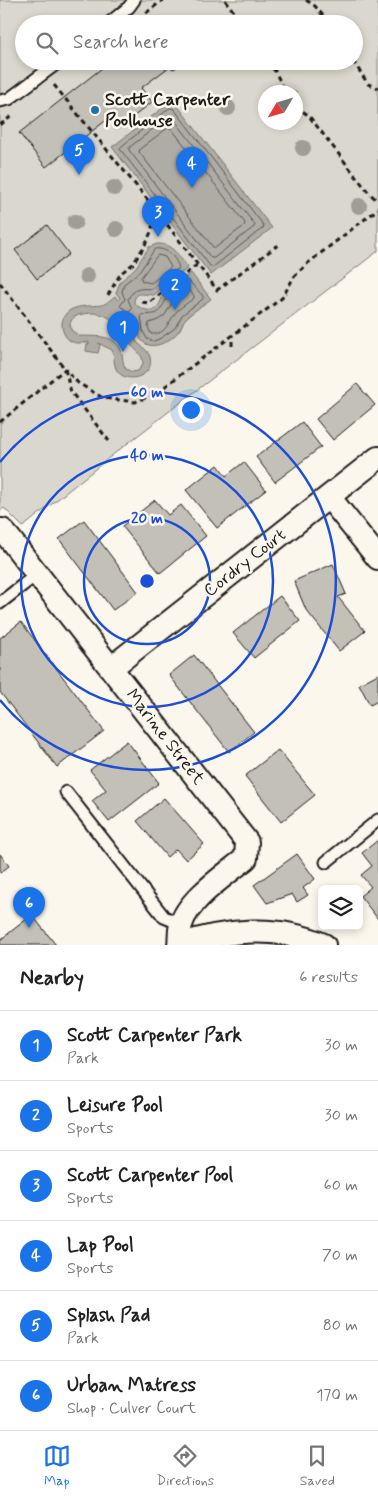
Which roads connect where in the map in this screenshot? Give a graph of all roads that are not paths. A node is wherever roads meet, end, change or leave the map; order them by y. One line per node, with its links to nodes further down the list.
1 (134, 0): 2 (lane)
2 (119, 15)
3 (49, 70): 4 (lane)
4 (0, 101)
5 (378, 458): 6 (street, Cordry Court)
6 (329, 497): 8 (street); 11 (street, Cordry Court)
7 (1, 530): 9 (street, Marine Street)
8 (378, 558)
9 (37, 574): 10 (lane); 11 (street, Marine Street)
10 (0, 603)
11 (111, 668): 15 (street, Marine Street)
12 (66, 792): 15 (lane)
13 (378, 820): 14 (lane)
14 (326, 862)
15 (180, 938): 16 (street)
16 (324, 945)

